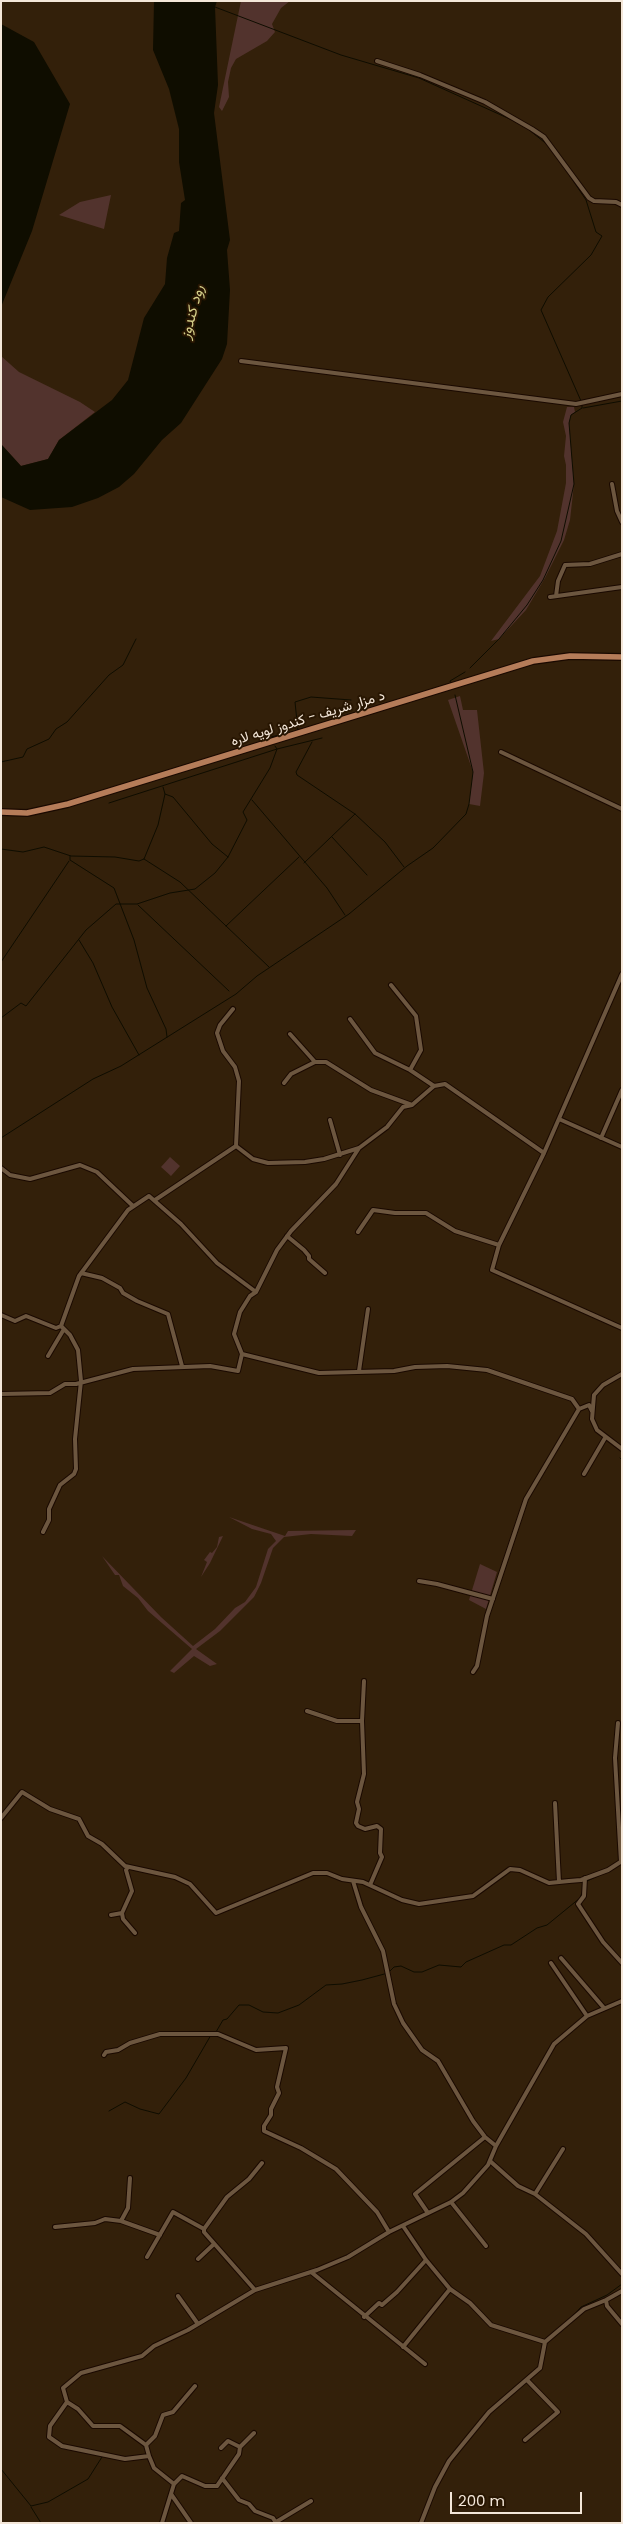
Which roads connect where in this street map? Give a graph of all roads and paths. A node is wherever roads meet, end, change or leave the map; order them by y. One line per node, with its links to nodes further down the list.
1 (377, 61): 2 (street)
2 (622, 205)
3 (241, 361): 4 (street)
4 (622, 394)
5 (612, 484): 6 (street)
6 (622, 522)
7 (622, 554): 9 (street)
8 (622, 587): 9 (street)
9 (556, 596): 10 (street)
10 (550, 597)
11 (622, 657): 14 (main road, د مزار شریف - کندوز لویه لاره)
12 (501, 752): 13 (street)
13 (622, 809)
14 (1, 812)
15 (622, 974): 26 (street)
16 (390, 985): 21 (street)
17 (233, 1009): 29 (street)
18 (350, 1019): 21 (street)
19 (290, 1034): 20 (street)
20 (315, 1062): 22 (street); 25 (street)
21 (410, 1070): 23 (street)
22 (284, 1083)
23 (434, 1086): 25 (street); 32 (street)
24 (622, 1090): 28 (street)
25 (412, 1105): 31 (street)
26 (559, 1119): 28 (street); 32 (street)
27 (330, 1120): 33 (street)
28 (601, 1138): 30 (street)
29 (236, 1146): 33 (street); 35 (street)
30 (622, 1147)
31 (359, 1148): 33 (street); 38 (street)
32 (544, 1153): 39 (street)
33 (340, 1155)
34 (1, 1168): 36 (street)
35 (155, 1200): 36 (street); 42 (street)
36 (133, 1206): 40 (street)
37 (358, 1232): 39 (street)
38 (287, 1236): 41 (street); 42 (street)
39 (499, 1245): 46 (street)
40 (81, 1273): 45 (street); 49 (street)
41 (325, 1273)
42 (256, 1292): 47 (street)
43 (368, 1310): 50 (street)
44 (1, 1315): 45 (street)
45 (63, 1328): 48 (street); 52 (street)
46 (622, 1328)
47 (242, 1354): 49 (street); 50 (street)
48 (48, 1356)
49 (182, 1366): 52 (street)
50 (359, 1372): 54 (street)
51 (622, 1374): 55 (street)
52 (81, 1381): 53 (street); 59 (street)
53 (1, 1394)
54 (579, 1409): 55 (street); 61 (street)
55 (592, 1411): 56 (street)
56 (605, 1438): 57 (street); 58 (street)
57 (622, 1449)
58 (584, 1474)
59 (43, 1532)
60 (419, 1581): 61 (street)
61 (493, 1599): 62 (street)
62 (473, 1672)
63 (364, 1681): 65 (street)
64 (307, 1711): 65 (street)
65 (362, 1721): 74 (street)
66 (618, 1724): 69 (street)
67 (555, 1803): 73 (street)
68 (1, 1818): 70 (street)
69 (622, 1862): 71 (street)
70 (128, 1867): 72 (street); 75 (street)
71 (585, 1878): 73 (street); 80 (street)
72 (353, 1881): 74 (street); 85 (street)
73 (559, 1882): 74 (street)
74 (370, 1885)
75 (122, 1913): 76 (street); 77 (street)
76 (111, 1915)
77 (134, 1933)
78 (561, 1958): 82 (street)
79 (552, 1963): 83 (street)
80 (622, 1963)
81 (622, 2001): 82 (street)
82 (604, 2008): 83 (street)
83 (587, 2016): 86 (street)
84 (104, 2055): 98 (street)
85 (485, 2137): 86 (street); 93 (street)
86 (496, 2146): 88 (street)
87 (563, 2149): 91 (street)
88 (490, 2160): 91 (street); 92 (street)
89 (262, 2163): 97 (street)
90 (130, 2178): 94 (street)
91 (535, 2194): 106 (street)
92 (451, 2202): 93 (street); 101 (street)
93 (428, 2213): 95 (street)
94 (121, 2221): 96 (street); 99 (street)
95 (403, 2226): 98 (street); 104 (street)
96 (55, 2227)
97 (204, 2229): 99 (street); 100 (street)
98 (389, 2232): 105 (street)
99 (160, 2235): 102 (street)
100 (214, 2244): 103 (street); 108 (street)
101 (486, 2246)
102 (147, 2257)
103 (198, 2259)
104 (426, 2260): 107 (street); 112 (street)
105 (311, 2272): 108 (street); 112 (street)
106 (622, 2274)
107 (450, 2289): 115 (street); 116 (street)
108 (255, 2290): 113 (street)
109 (622, 2290): 111 (street)
110 (178, 2296): 113 (street)
111 (606, 2300): 114 (street); 115 (street)
112 (364, 2317): 116 (street)
113 (198, 2324): 120 (street)
114 (622, 2324)
115 (545, 2342): 118 (street)
116 (402, 2347): 117 (street)
117 (425, 2364)
118 (527, 2380): 122 (street); 134 (street)
119 (195, 2386): 123 (street)
120 (67, 2402): 123 (street); 126 (street)
121 (254, 2433): 124 (street)
122 (524, 2440)
123 (146, 2445): 126 (street)
124 (240, 2447): 125 (street); 127 (street)
125 (221, 2448)
126 (149, 2456): 128 (street)
127 (222, 2478): 128 (street); 131 (street)
128 (174, 2484): 129 (street)
129 (171, 2494): 132 (street); 133 (street)
130 (311, 2501): 131 (street)
131 (276, 2522)
132 (162, 2523)
133 (191, 2523)
134 (421, 2523)

